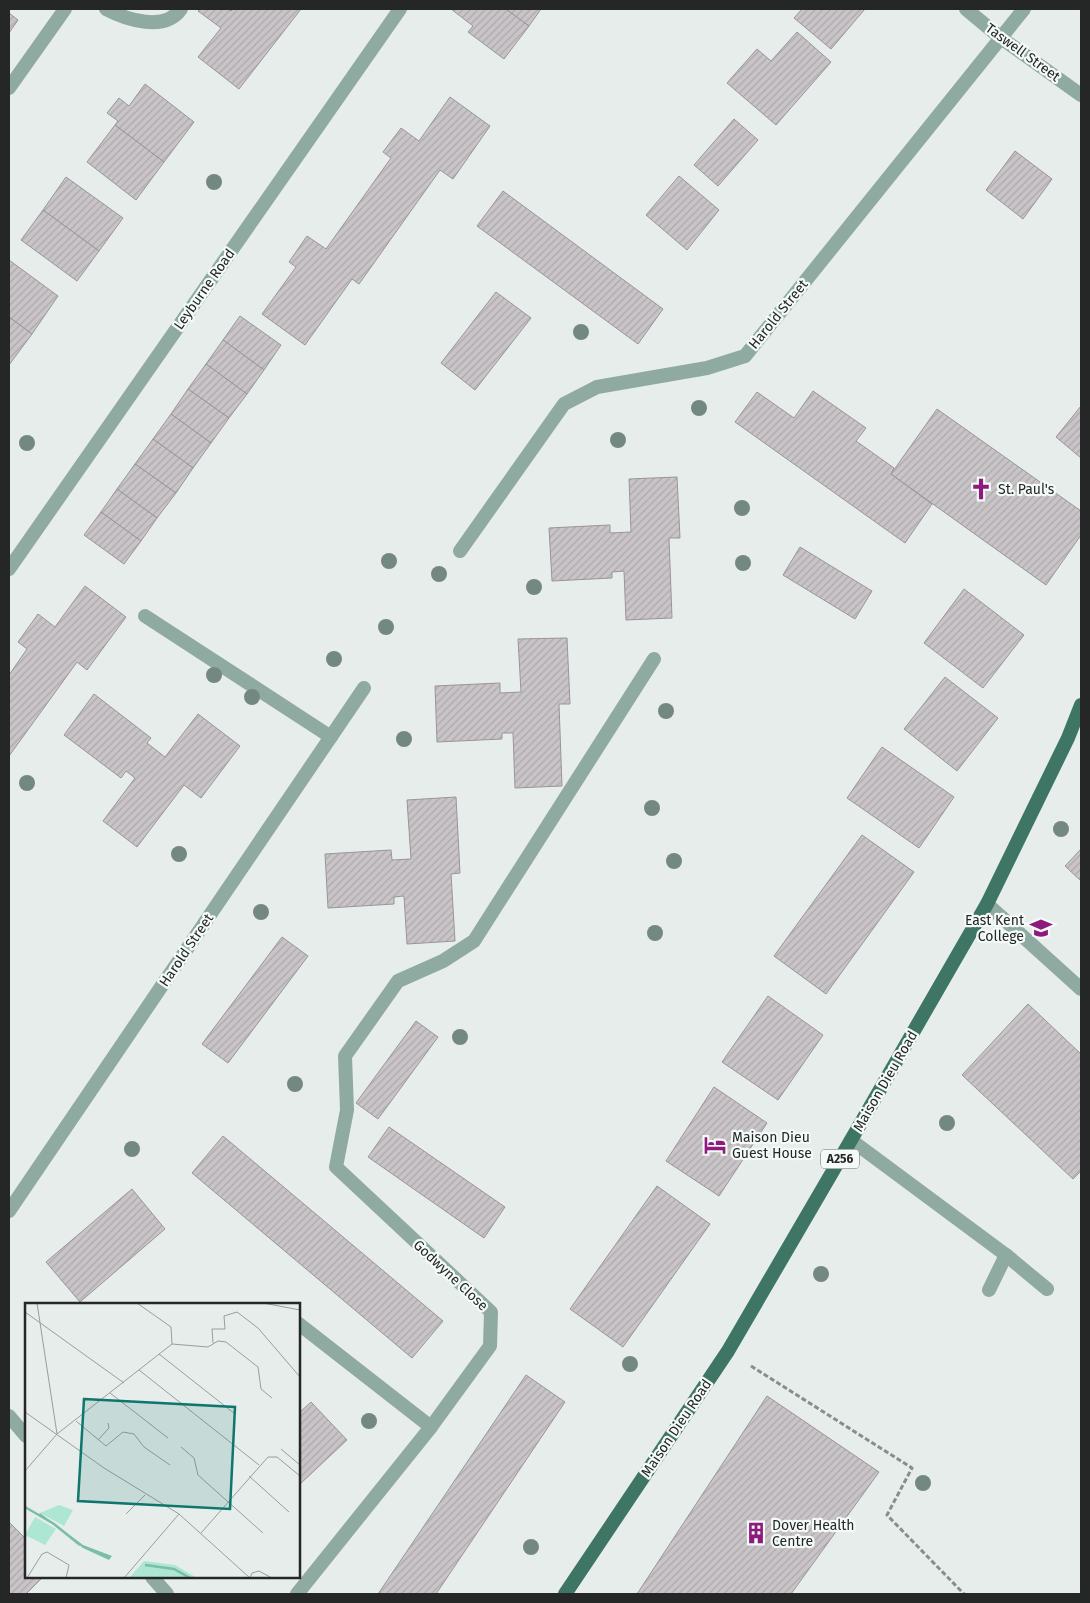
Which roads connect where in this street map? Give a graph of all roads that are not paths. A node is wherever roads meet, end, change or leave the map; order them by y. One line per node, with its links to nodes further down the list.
1 (65, 9): 8 (street)
2 (106, 9): 3 (street)
3 (182, 9)
4 (400, 9): 11 (street, Leyburne Road)
5 (966, 9): 7 (street, Taswell Street)
6 (1024, 9): 7 (street, Harold Street)
7 (1001, 38): 9 (street, Taswell Street); 10 (street, Harold Street)
8 (9, 88)
9 (1081, 95)
10 (460, 551)
11 (9, 569)
12 (145, 616): 16 (street)
13 (654, 659): 26 (street, Godwyne Close)
14 (364, 688): 16 (street, Harold Street)
15 (1081, 705): 17 (main road, Maison Dieu Road / A256)
16 (330, 737): 20 (street, Harold Street)
17 (986, 904): 18 (street); 19 (main road, Maison Dieu Road / A256)
18 (1081, 989)
19 (851, 1140): 21 (street); 31 (main road, Maison Dieu Road / A256)
20 (9, 1212)
21 (1006, 1256): 22 (street); 23 (street)
22 (1047, 1289)
23 (989, 1290)
24 (300, 1325): 26 (street)
25 (10, 1420): 27 (street)
26 (431, 1427): 30 (street, Godwyne Close)
27 (25, 1435)
28 (153, 1578): 29 (street)
29 (167, 1594)
30 (297, 1594)
31 (565, 1594)

